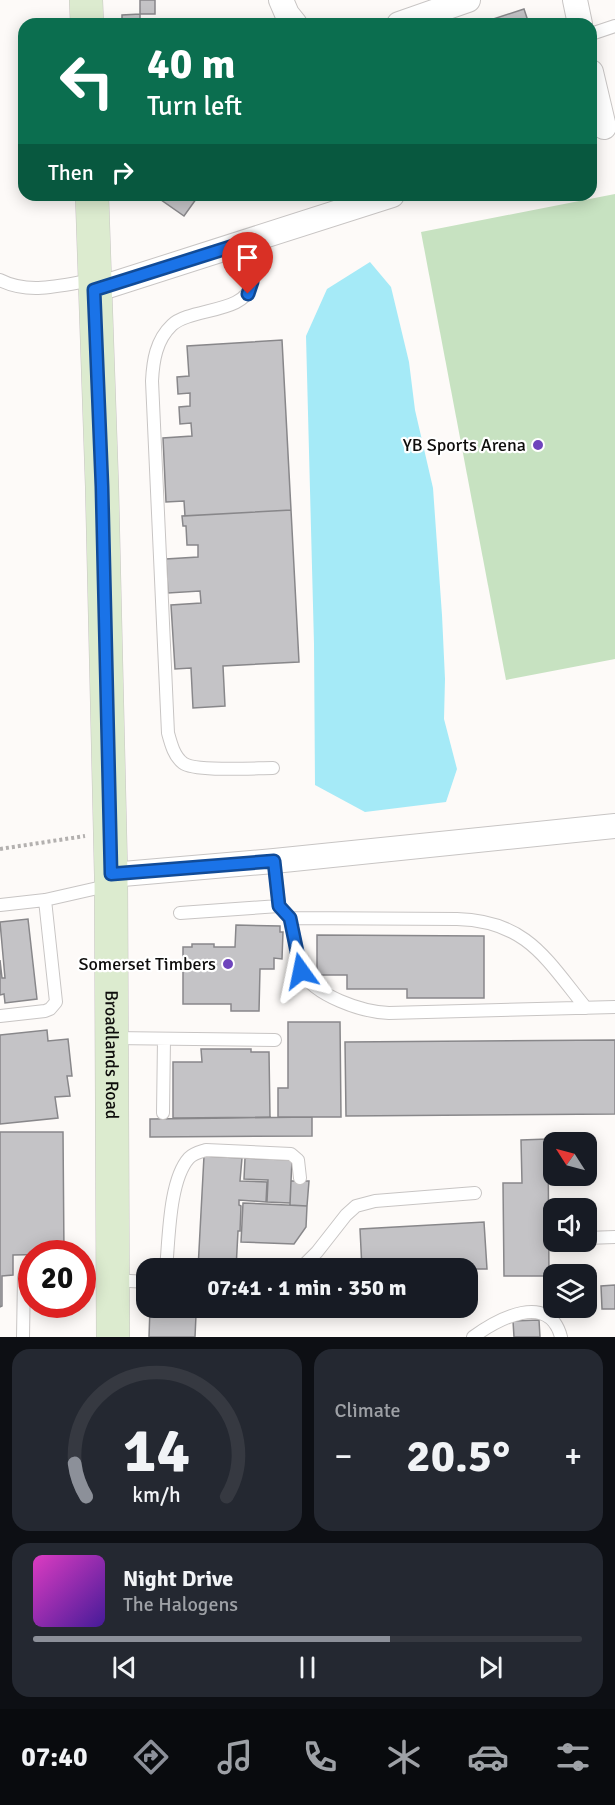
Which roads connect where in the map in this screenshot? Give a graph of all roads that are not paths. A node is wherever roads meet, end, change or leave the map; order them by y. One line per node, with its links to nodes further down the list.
1 (86, 0): 5 (main road)
2 (281, 0): 6 (street)
3 (575, 0): 8 (street)
4 (462, 1): 7 (street)
5 (87, 18)
6 (290, 18)
7 (415, 18)
8 (579, 18)
9 (615, 26): 10 (lane)
10 (597, 32)
11 (597, 100): 12 (street)
12 (603, 128)
13 (92, 201): 17 (main road, Broadlands Road)
14 (373, 201): 15 (street)
15 (243, 243): 17 (street); 18 (lane)
16 (0, 280): 17 (lane)
17 (94, 285): 21 (main road, Broadlands Road)
18 (273, 768)
19 (615, 826): 20 (street)
20 (274, 861): 21 (street); 24 (lane)
21 (111, 880): 22 (lane); 30 (main road, Broadlands Road)
22 (45, 900): 23 (lane); 29 (lane)
23 (0, 905)
24 (279, 906): 25 (lane); 26 (lane)
25 (180, 913)
26 (290, 918): 28 (lane); 28 (lane)
27 (615, 1007): 28 (lane)
28 (586, 1008)
29 (0, 1016)
30 (111, 1038): 31 (lane); 40 (main road, Broadlands Road)
31 (164, 1039): 32 (lane); 33 (lane)
32 (275, 1040)
33 (163, 1113)
34 (300, 1178): 38 (lane)
35 (475, 1193): 39 (lane)
36 (615, 1237): 37 (lane)
37 (597, 1238)
38 (167, 1258)
39 (311, 1258)
40 (112, 1280): 41 (lane); 44 (main road, Broadlands Road)
41 (136, 1281)
42 (23, 1318): 43 (lane)
43 (23, 1337)
44 (113, 1337)
45 (474, 1337): 46 (lane)
46 (561, 1337)

